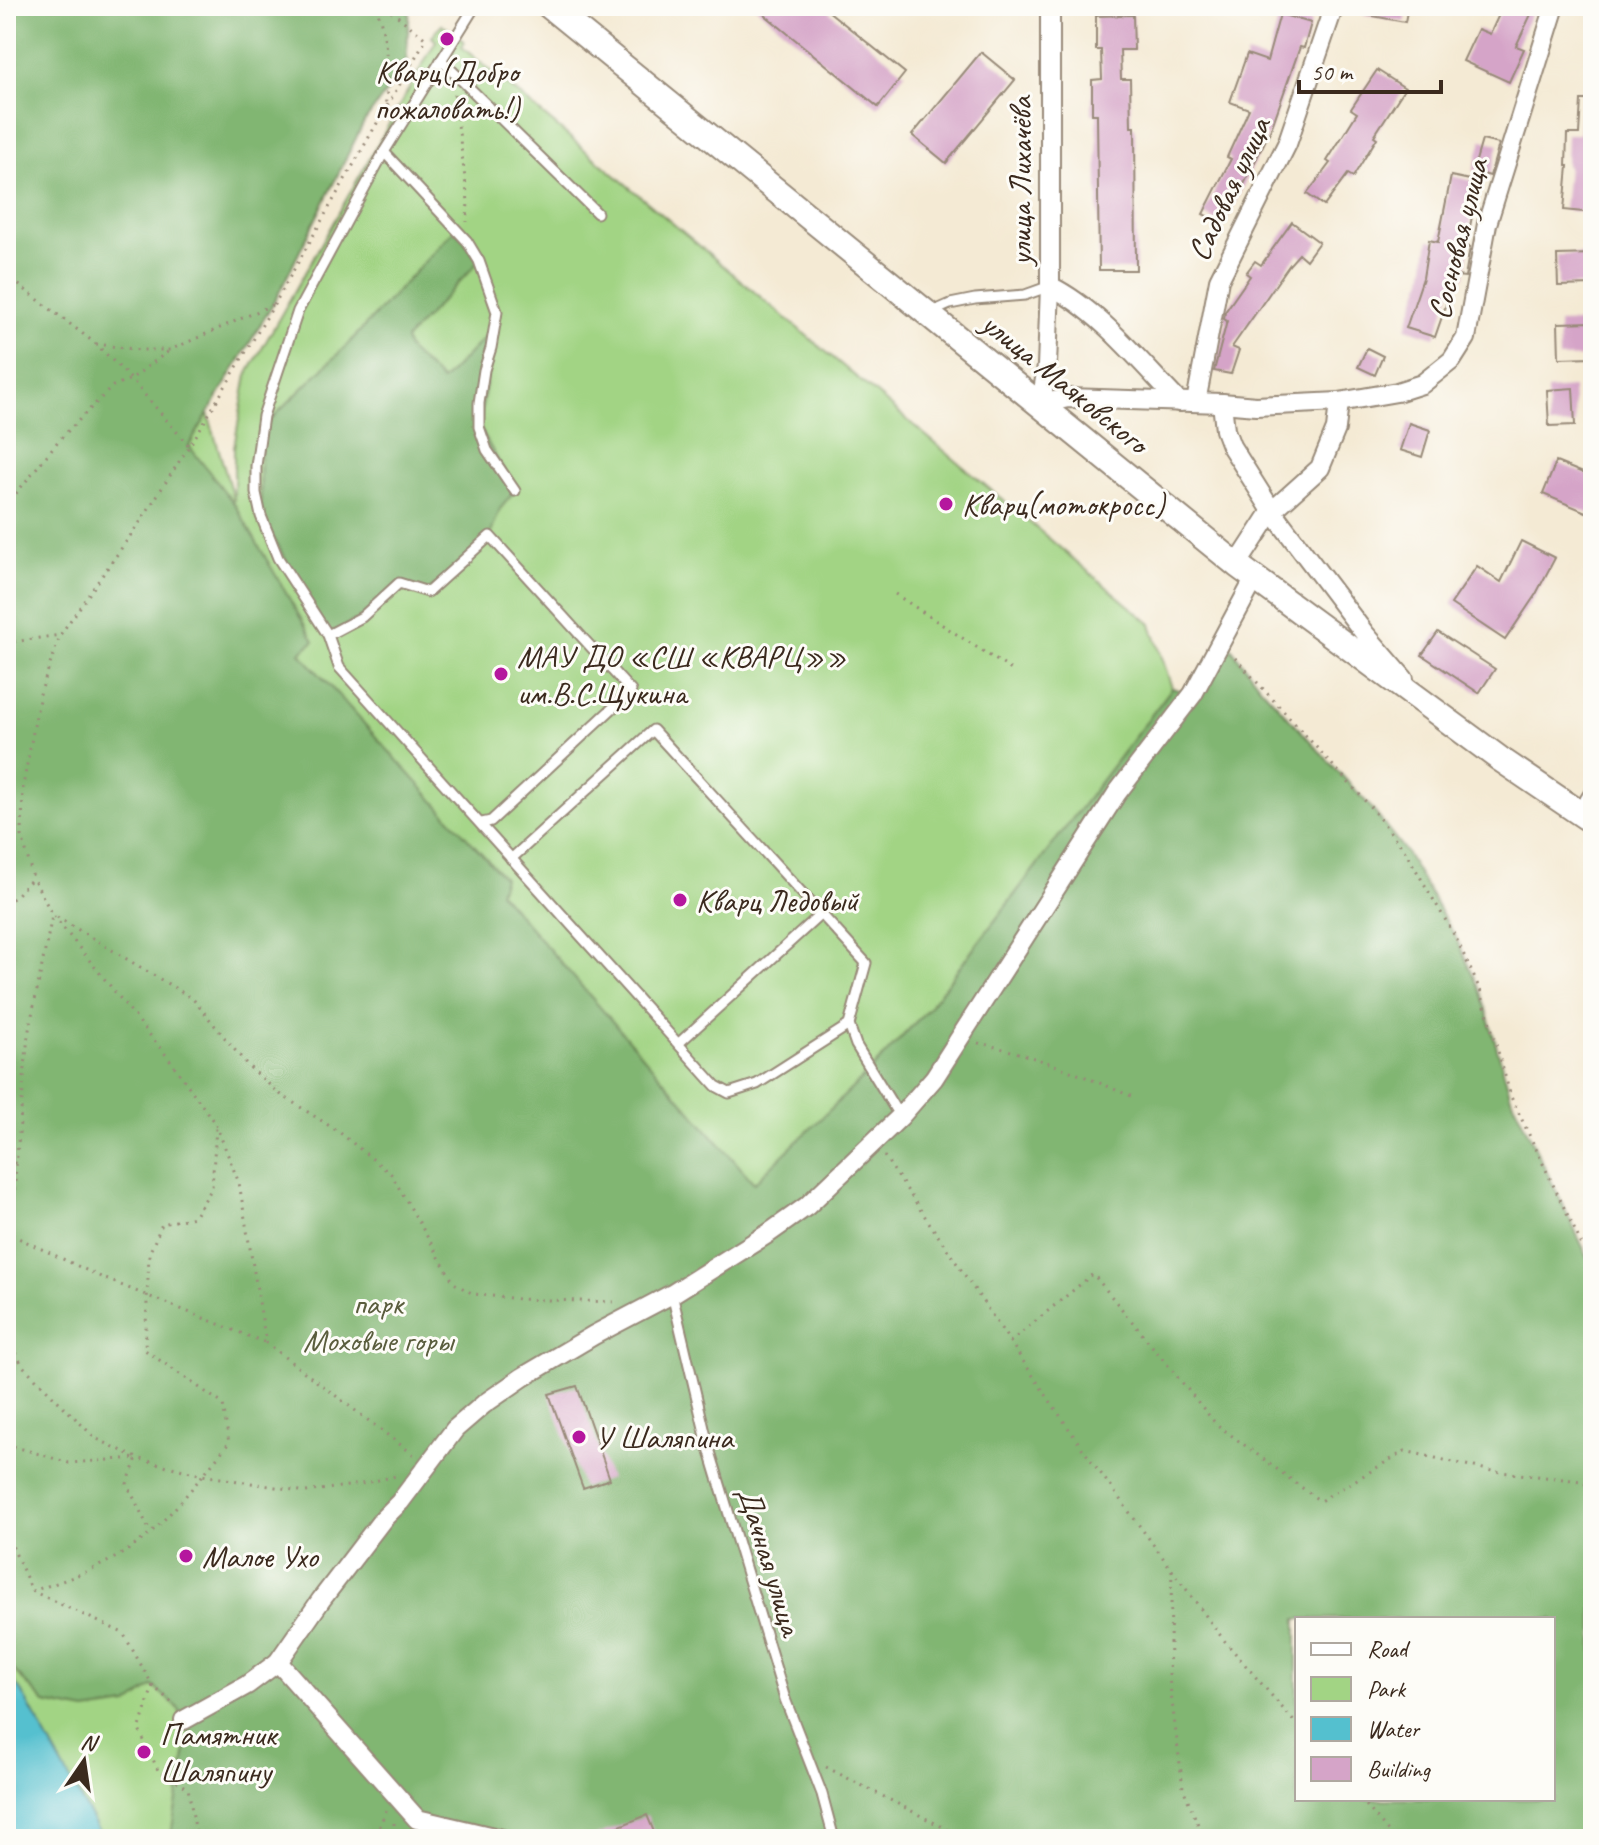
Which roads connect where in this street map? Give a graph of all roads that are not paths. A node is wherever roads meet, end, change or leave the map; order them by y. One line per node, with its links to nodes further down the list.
1 (475, 6): 6 (lane)
2 (549, 6): 10 (main road, улица Маяковского)
3 (1050, 6): 9 (street, улица Лихачёва)
4 (1334, 6): 11 (street, Садовая улица)
5 (1555, 6): 12 (street, Сосновая улица)
6 (441, 60): 7 (lane); 8 (lane)
7 (384, 152): 15 (lane); 18 (lane)
8 (597, 213)
9 (1050, 286): 10 (lane); 11 (street); 14 (street, улица Лихачёва)
10 (929, 314): 14 (main road, улица Маяковского)
11 (1187, 402): 13 (street, Сосновая улица); 14 (street, Сосновая улица)
12 (1339, 402): 13 (street, Сосновая улица); 16 (street)
13 (1222, 403): 16 (street)
14 (1041, 404): 17 (main road, улица Маяковского)
15 (515, 491)
16 (1272, 511): 17 (street); 19 (street)
17 (1246, 572): 19 (main road, улица Маяковского); 26 (street)
18 (328, 635): 21 (lane); 21 (lane)
19 (1426, 706): 20 (main road, улица Маяковского)
20 (1589, 810)
21 (482, 823): 22 (lane)
22 (511, 859): 23 (lane); 25 (lane)
23 (821, 914): 24 (lane); 25 (lane)
24 (849, 1025): 25 (lane); 26 (lane)
25 (679, 1043)
26 (900, 1117): 27 (street)
27 (672, 1294): 28 (street); 31 (lane, Дачная улица)
28 (278, 1662): 29 (street); 30 (street)
29 (184, 1720)
30 (502, 1839)
31 (834, 1839)

